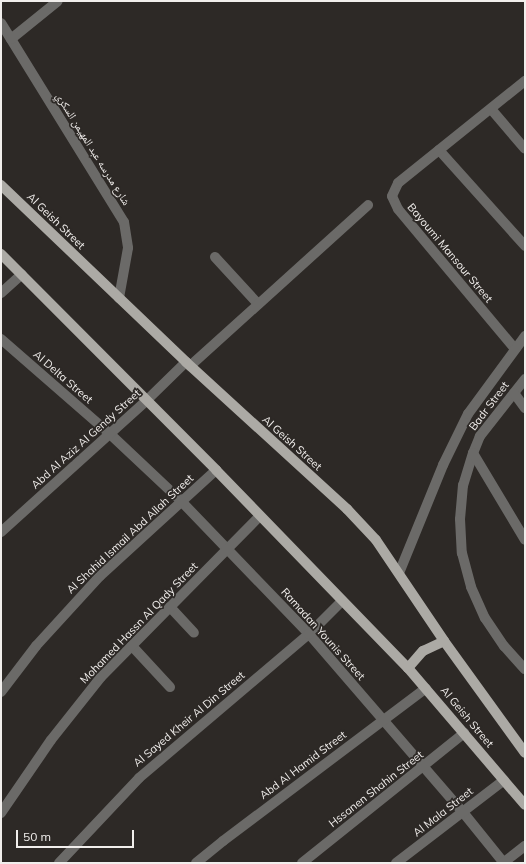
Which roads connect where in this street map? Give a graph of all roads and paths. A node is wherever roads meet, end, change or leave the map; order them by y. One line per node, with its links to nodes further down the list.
1 (58, 1): 3 (street)
2 (1, 22): 3 (street, شارع مدرسه عبد المهيمن السكري)
3 (11, 39): 15 (street, شارع مدرسه عبد المهيمن السكري)
4 (525, 82): 5 (street, Bayoumi Mansour Street)
5 (491, 109): 6 (street); 7 (street, Bayoumi Mansour Street)
6 (525, 149)
7 (439, 150): 10 (street); 19 (street, Bayoumi Mansour Street)
8 (1, 186): 15 (main road, Al Geish Street)
9 (368, 205): 16 (street, Abd Al Aziz Al Gendy Street)
10 (525, 246)
11 (1, 254): 13 (main road, Al Geish Street)
12 (215, 257): 16 (street)
13 (22, 274): 14 (street); 23 (main road, Al Geish Street)
14 (1, 293)
15 (119, 298): 20 (main road, Al Geish Street)
16 (258, 304): 20 (street, Abd Al Aziz Al Gendy Street)
17 (525, 336): 19 (street, Badr Street)
18 (1, 339): 25 (street, Al Delta Street)
19 (515, 349): 35 (street, Badr Street)
20 (188, 364): 23 (street, Abd Al Aziz Al Gendy Street); 35 (main road, Al Geish Street)
21 (525, 380): 22 (street, Badr Street)
22 (514, 393): 24 (street); 26 (street, Badr Street)
23 (146, 400): 25 (street, Abd Al Aziz Al Gendy Street); 27 (main road, Al Geish Street)
24 (525, 408)
25 (110, 434): 28 (street, Ramadan Younis Street); 30 (street, Abd Al Aziz Al Gendy Street)
26 (473, 453): 33 (street); 42 (street, Badr Street)
27 (216, 470): 28 (street, Al Shahid Ismail Abd Allah Street); 29 (main road, Al Geish Street)
28 (181, 501): 34 (street, Ramadan Younis Street); 46 (street, Al Shahid Ismail Abd Allah Street)
29 (260, 516): 34 (street, Mohamed Hassn Al Qady Street); 36 (main road, Al Geish Street)
30 (11, 524): 31 (street, Abd Al Aziz Al Gendy Street); 32 (street)
31 (1, 532)
32 (1, 537)
33 (525, 540)
34 (227, 550): 37 (street, Mohamed Hassn Al Qady Street); 39 (street, Ramadan Younis Street)
35 (399, 573): 40 (main road, Al Geish Street)
36 (342, 601): 39 (street, Al Sayed Kheir Al Din Street); 43 (main road, Al Geish Street)
37 (170, 607): 38 (street); 41 (street, Mohamed Hassn Al Qady Street)
38 (194, 633)
39 (309, 634): 47 (street, Ramadan Younis Street); 56 (street, Al Sayed Kheir Al Din Street)
40 (444, 641): 43 (main road); 49 (main road, Al Geish Street)
41 (132, 646): 44 (street); 54 (street, Mohamed Hassn Al Qady Street)
42 (524, 667)
43 (408, 668): 45 (main road, Al Geish Street)
44 (170, 687)
45 (426, 688): 47 (street, Abd Al Hamid Street); 48 (main road, Al Geish Street)
46 (1, 692)
47 (383, 720): 50 (street, Ramadan Younis Street); 57 (street, Abd Al Hamid Street)
48 (464, 733): 50 (street, Hssanen Shahin Street); 51 (main road, Al Geish Street)
49 (525, 753)
50 (423, 767): 53 (street, Ramadan Younis Street); 58 (street, Hssanen Shahin Street)
51 (504, 780): 52 (main road, Al Geish Street); 53 (street, Al Mala Street)
52 (525, 805)
53 (462, 811): 59 (street, Al Mala Street); 60 (street, Ramadan Younis Street)
54 (1, 813)
55 (525, 846): 60 (street)
56 (59, 863)
57 (196, 863)
58 (302, 863)
59 (396, 863)
60 (504, 863)

